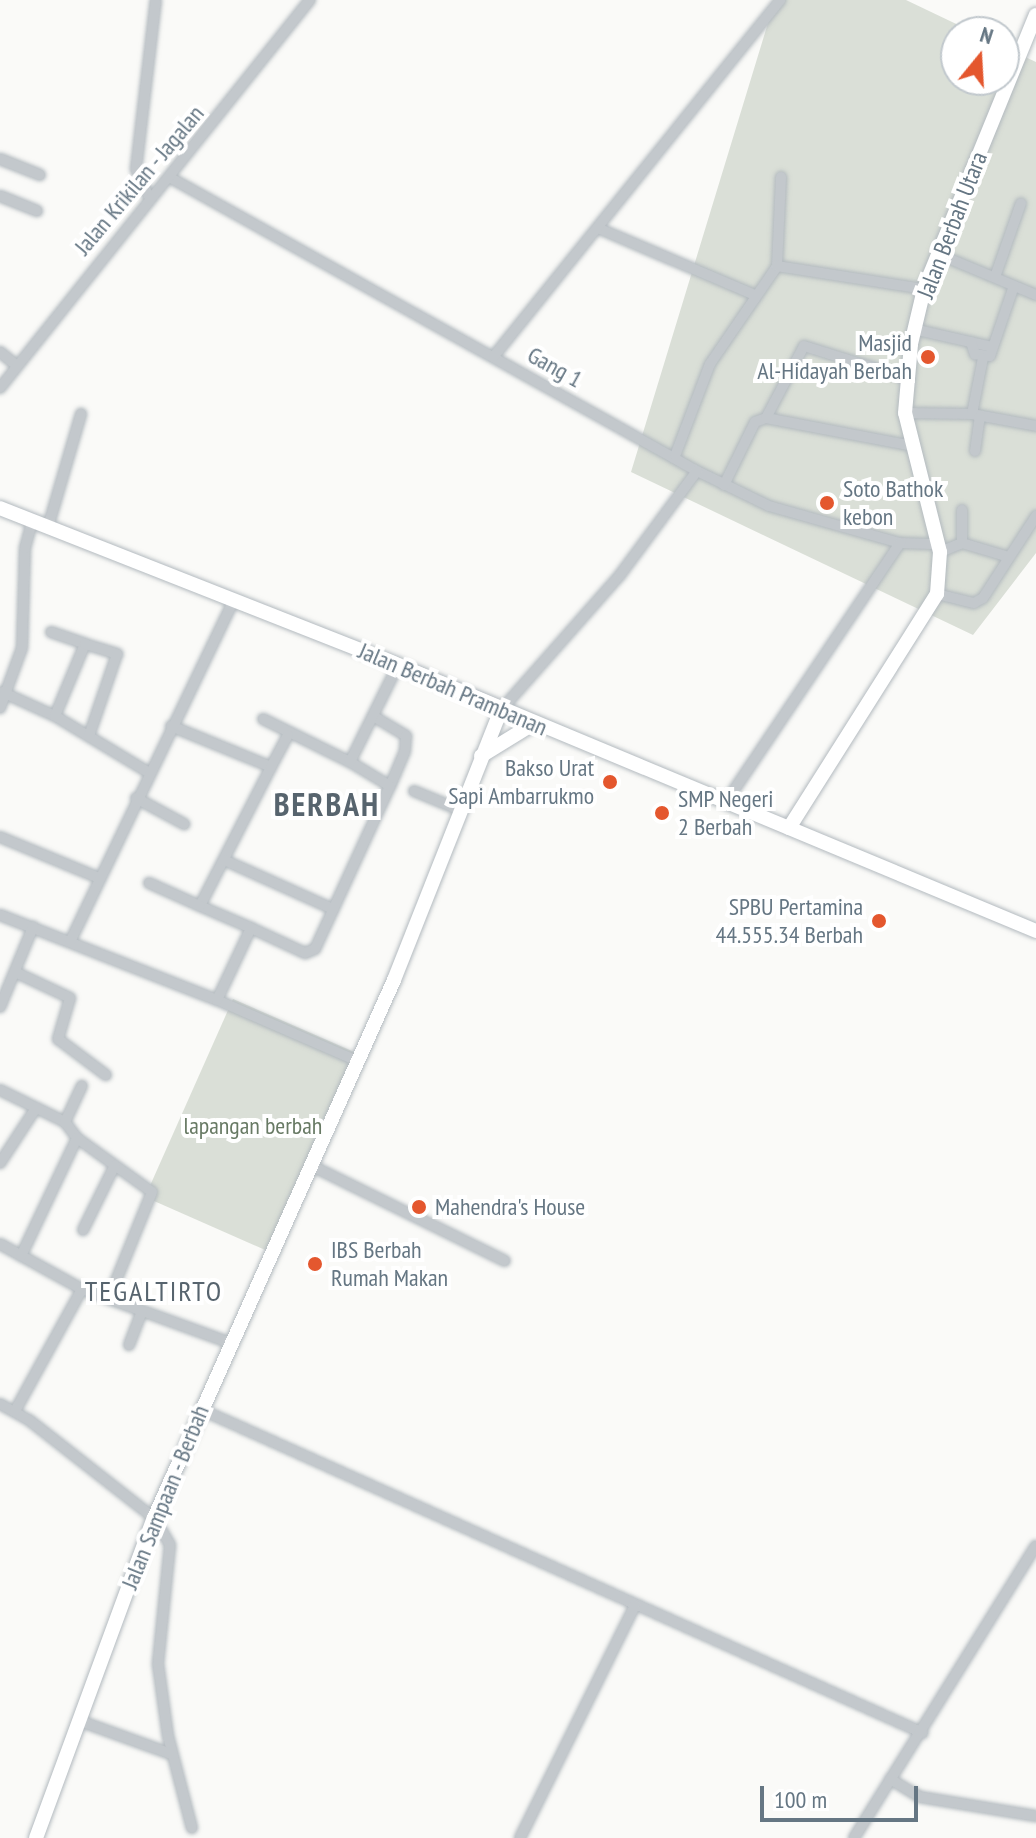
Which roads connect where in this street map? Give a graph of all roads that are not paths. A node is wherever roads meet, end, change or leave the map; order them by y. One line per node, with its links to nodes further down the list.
1 (156, 0): 10 (street)
2 (310, 0): 7 (street, Jalan Krikilan - Jagalan)
3 (780, 0): 25 (street)
4 (1034, 26): 14 (main road, Jalan Berbah Utara)
5 (0, 159): 6 (street)
6 (40, 175)
7 (169, 177): 10 (street, Jalan Krikilan - Jagalan); 25 (street, Gang 1)
8 (781, 177): 15 (street)
9 (0, 196): 12 (street)
10 (150, 199): 27 (street, Jalan Krikilan - Jagalan)
11 (1021, 203): 16 (street)
12 (37, 211)
13 (600, 229): 19 (street)
14 (938, 254): 16 (street); 18 (main road, Jalan Berbah Utara)
15 (777, 266): 18 (street); 19 (street)
16 (995, 277): 17 (street)
17 (1014, 286): 20 (street); 23 (street)
18 (924, 289): 21 (main road, Jalan Berbah Utara)
19 (755, 295): 37 (street)
20 (1036, 295)
21 (913, 329): 22 (street); 28 (main road, Jalan Berbah Utara)
22 (971, 342): 23 (street); 26 (street)
23 (992, 347): 26 (street)
24 (0, 352): 27 (street)
25 (494, 356): 37 (street, Gang 1)
26 (983, 358): 32 (street)
27 (17, 366): 29 (street, Jalan Krikilan - Jagalan)
28 (906, 378): 30 (main road, Jalan Berbah Utara); 33 (street)
29 (0, 388)
30 (905, 413): 32 (street); 35 (main road, Jalan Berbah Utara)
31 (81, 414): 44 (street)
32 (976, 415): 34 (street); 36 (street)
33 (766, 418): 35 (street); 39 (street)
34 (1036, 426)
35 (913, 446): 47 (main road, Jalan Berbah Utara)
36 (975, 451)
37 (675, 456): 38 (street, Gang 1)
38 (697, 471): 39 (street, Gang 1); 56 (street)
39 (724, 485): 45 (street, Gang 1)
40 (0, 508): 43 (main road, Jalan Berbah Prambanan)
41 (962, 510): 46 (street)
42 (1036, 516): 48 (street)
43 (32, 521): 44 (main road, Jalan Berbah Prambanan); 54 (street)
44 (48, 527): 50 (main road, Jalan Berbah Prambanan)
45 (900, 543): 47 (street, Gang 1); 71 (street)
46 (962, 543): 47 (street); 48 (street)
47 (939, 548): 49 (main road, Jalan Berbah Utara)
48 (1009, 557): 49 (street)
49 (937, 594): 74 (main road, Jalan Berbah Utara)
50 (234, 599): 53 (main road, Jalan Berbah Prambanan); 61 (street)
51 (51, 632): 52 (street)
52 (85, 644): 57 (street); 63 (street)
53 (398, 665): 56 (main road, Jalan Berbah Prambanan); 58 (street)
54 (3, 692): 55 (street); 57 (street)
55 (0, 708)
56 (501, 710): 60 (main road, Jalan Berbah Prambanan); 64 (main road, Jalan Sampaan - Berbah)
57 (55, 716): 63 (street)
58 (373, 716): 65 (street); 68 (street)
59 (263, 719): 62 (street)
60 (533, 724): 64 (main road); 71 (main road, Jalan Berbah Prambanan)
61 (171, 726): 66 (street); 67 (street)
62 (288, 735): 65 (street); 66 (street)
63 (89, 736): 67 (street)
64 (481, 757): 72 (main road, Jalan Sampaan - Berbah)
65 (350, 762): 68 (street)
66 (271, 767): 76 (street)
67 (148, 772): 70 (street)
68 (390, 786): 80 (street)
69 (414, 791): 72 (street)
70 (136, 798): 73 (street); 77 (street)
71 (726, 802): 74 (main road, Jalan Berbah Prambanan)
72 (460, 810): 89 (main road, Jalan Sampaan - Berbah)
73 (184, 824)
74 (789, 828): 84 (main road, Jalan Berbah Prambanan)
75 (0, 837): 77 (street)
76 (224, 860): 79 (street); 80 (street)
77 (99, 878): 85 (street)
78 (149, 883): 79 (street)
79 (200, 906): 83 (street)
80 (333, 909): 83 (street)
81 (0, 915): 82 (street)
82 (33, 927): 85 (street); 86 (street)
83 (251, 928): 87 (street)
84 (1036, 931)
85 (70, 942): 87 (street)
86 (15, 972): 88 (street); 90 (street)
87 (217, 1000): 89 (street)
88 (0, 1007)
89 (357, 1061): 98 (main road, Jalan Sampaan - Berbah)
90 (106, 1075)
91 (82, 1086): 94 (street)
92 (0, 1090): 93 (street)
93 (36, 1108): 94 (street); 96 (street)
94 (65, 1122): 95 (street)
95 (77, 1138): 97 (street); 101 (street)
96 (0, 1163)
97 (115, 1165): 99 (street); 104 (street)
98 (310, 1165): 102 (street); 106 (main road, Jalan Sampaan - Berbah)
99 (83, 1230)
100 (0, 1244): 101 (street)
101 (21, 1256): 103 (street)
102 (505, 1261)
103 (82, 1289): 104 (street); 110 (street)
104 (109, 1298): 105 (street)
105 (142, 1311): 106 (street); 107 (street)
106 (230, 1343): 109 (main road, Jalan Sampaan - Berbah)
107 (129, 1345)
108 (0, 1404): 110 (street)
109 (200, 1409): 111 (main road, Jalan Sampaan - Berbah); 113 (street)
110 (15, 1411): 111 (street)
111 (152, 1522): 114 (main road, Jalan Sampaan - Berbah); 116 (street)
112 (1036, 1546): 115 (street)
113 (635, 1605): 115 (street); 121 (street)
114 (80, 1721): 116 (street); 120 (main road, Jalan Sampaan - Berbah)
115 (923, 1733): 117 (street)
116 (171, 1754): 119 (street)
117 (890, 1779): 118 (street); 122 (street)
118 (1036, 1816)
119 (192, 1828)
120 (36, 1838)
121 (520, 1838)
122 (854, 1838)

